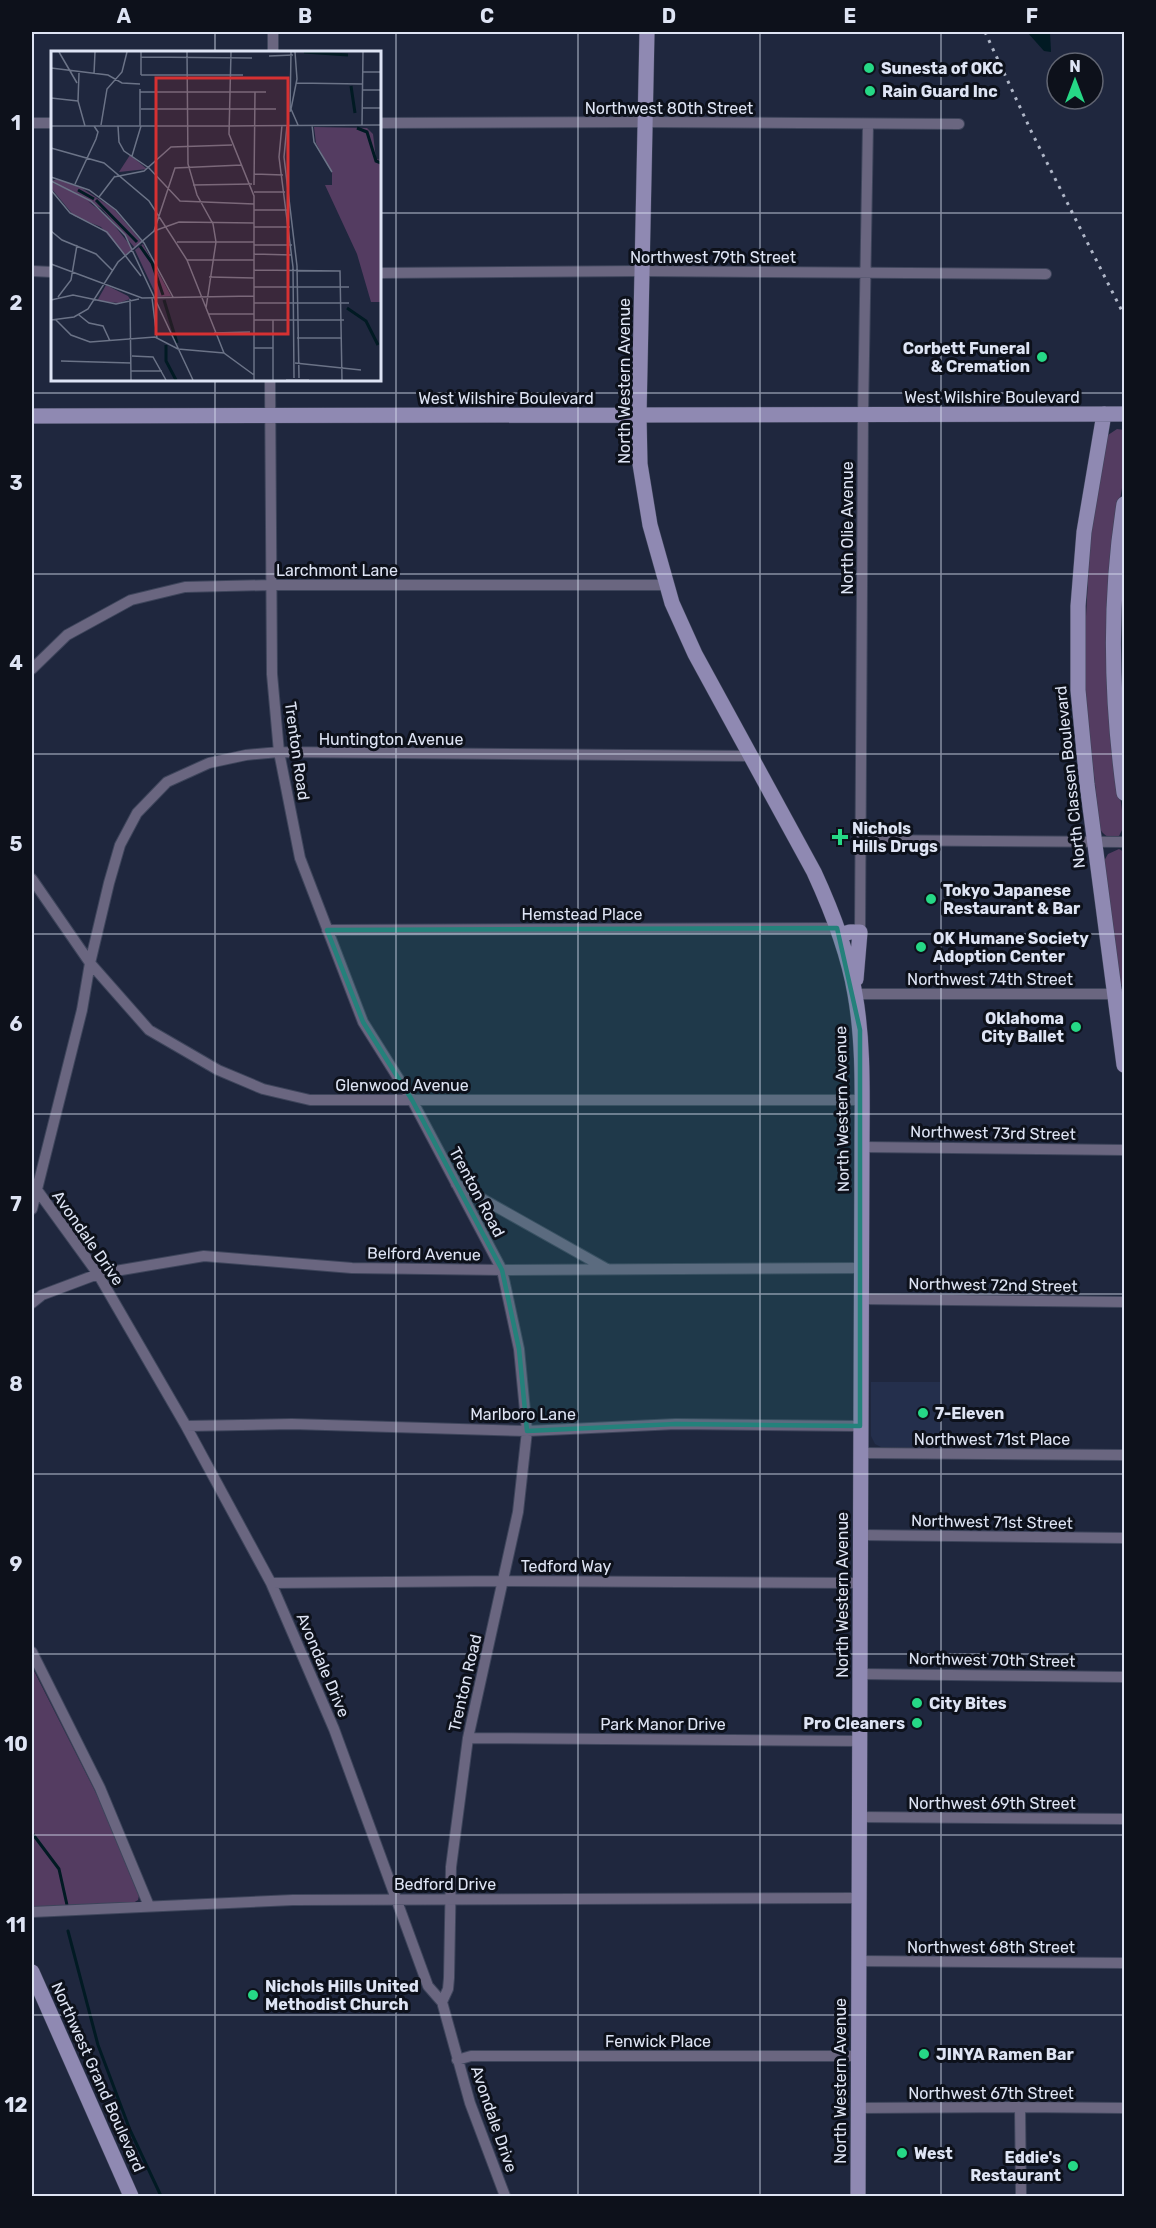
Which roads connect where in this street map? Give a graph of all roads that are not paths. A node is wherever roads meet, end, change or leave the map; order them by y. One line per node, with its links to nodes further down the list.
1 (273, 32): 3 (street)
2 (647, 32): 4 (main road, North Western Avenue)
3 (273, 51)
4 (645, 122): 7 (street, Northwest 80th Street); 8 (street, Northwest 80th Street); 11 (main road, North Western Avenue)
5 (32, 123): 6 (street)
6 (51, 123)
7 (381, 123)
8 (868, 124): 9 (street, Northwest 80th Street); 14 (street, North Olie Avenue)
9 (959, 124)
10 (32, 271): 12 (street)
11 (642, 271): 13 (street, Northwest 79th Street); 14 (street, Northwest 79th Street); 22 (main road, North Western Avenue)
12 (51, 272)
13 (381, 273)
14 (866, 273): 15 (street, Northwest 79th Street); 19 (street, North Olie Avenue)
15 (1046, 274)
16 (270, 381): 21 (street, Trenton Road)
17 (1104, 414): 18 (main road, West Wilshire Boulevard); 19 (main road, West Wilshire Boulevard); 31 (main road, North Classen Boulevard)
18 (1125, 414)
19 (862, 415): 22 (main road, West Wilshire Boulevard); 30 (street, North Olie Avenue)
20 (32, 416): 21 (main road, West Wilshire Boulevard)
21 (270, 416): 22 (main road, West Wilshire Boulevard); 24 (street, Trenton Road)
22 (639, 416): 25 (main road, North Western Avenue)
23 (1125, 504): 29 (main road)
24 (271, 585): 25 (street, Larchmont Lane); 26 (street, Larchmont Lane); 27 (street, Trenton Road)
25 (666, 585): 28 (main road, North Western Avenue)
26 (32, 669)
27 (279, 752): 28 (street, Huntington Avenue); 34 (street, Trenton Road); 37 (street, Huntington Avenue)
28 (751, 756): 35 (main road, North Western Avenue)
29 (1125, 793)
30 (861, 840): 31 (street); 36 (street, North Olie Avenue)
31 (1095, 842): 32 (street); 39 (main road, North Classen Boulevard)
32 (1125, 842)
33 (32, 879): 37 (street, Glenwood Avenue)
34 (327, 930): 35 (street, Hemstead Place); 41 (street, Trenton Road)
35 (838, 931): 36 (main road); 38 (main road, North Western Avenue)
36 (861, 932): 38 (main road)
37 (90, 963): 41 (street, Glenwood Avenue); 46 (street, Huntington Avenue)
38 (855, 994): 39 (street, Northwest 74th Street); 42 (main road, North Western Avenue)
39 (1120, 994): 40 (main road, North Classen Boulevard)
40 (1125, 1065)
41 (412, 1100): 42 (street, Glenwood Avenue); 45 (street, Trenton Road)
42 (862, 1100): 43 (main road, North Western Avenue)
43 (862, 1147): 44 (street, Northwest 73rd Street); 48 (main road, North Western Avenue)
44 (1125, 1150)
45 (456, 1184): 49 (street, Trenton Road); 50 (street)
46 (34, 1187): 47 (street, Huntington Avenue); 51 (street, Avondale Drive)
47 (32, 1209)
48 (861, 1268): 50 (street, Belford Avenue); 52 (main road, North Western Avenue)
49 (502, 1270): 50 (street, Belford Avenue); 51 (street, Belford Avenue); 57 (street, Trenton Road)
50 (608, 1270)
51 (98, 1274): 54 (street, Belford Avenue); 55 (street, Avondale Drive)
52 (861, 1299): 53 (street, Northwest 72nd Street); 56 (main road, North Western Avenue)
53 (1125, 1302)
54 (32, 1303)
55 (186, 1426): 57 (street, Marlboro Lane); 63 (street, Avondale Drive)
56 (860, 1426): 57 (street, Marlboro Lane); 58 (main road, North Western Avenue)
57 (527, 1431): 62 (street, Trenton Road)
58 (860, 1453): 59 (street, Northwest 71st Place); 60 (main road, North Western Avenue)
59 (1125, 1455)
60 (860, 1535): 61 (street, Northwest 71st Street); 64 (main road, North Western Avenue)
61 (1125, 1538)
62 (504, 1581): 63 (street, Tedford Way); 64 (street, Tedford Way); 68 (street, Trenton Road)
63 (271, 1583): 74 (street, Avondale Drive)
64 (860, 1583): 66 (main road, North Western Avenue)
65 (32, 1652): 75 (street)
66 (859, 1674): 67 (street, Northwest 70th Street); 69 (main road, North Western Avenue)
67 (1125, 1677)
68 (468, 1738): 69 (street, Park Manor Drive); 72 (street, Trenton Road)
69 (859, 1741): 70 (main road, North Western Avenue)
70 (858, 1817): 71 (street, Northwest 69th Street); 73 (main road, North Western Avenue)
71 (1125, 1819)
72 (450, 1898): 73 (street, Bedford Drive); 74 (street, Bedford Drive); 80 (street, Trenton Road)
73 (858, 1898): 77 (main road, North Western Avenue)
74 (396, 1899): 75 (street, Bedford Drive); 80 (street, Avondale Drive)
75 (149, 1906): 76 (street, Bedford Drive)
76 (32, 1912)
77 (858, 1961): 78 (street, Northwest 68th Street); 81 (main road, North Western Avenue)
78 (1125, 1963)
79 (32, 1972): 86 (main road, Northwest Grand Boulevard)
80 (442, 2002): 82 (street, Avondale Drive)
81 (858, 2056): 82 (street, Fenwick Place); 84 (main road, North Western Avenue)
82 (457, 2060): 87 (street, Avondale Drive)
83 (1020, 2107): 84 (street, Northwest 67th Street); 85 (street, Northwest 67th Street); 89 (street)
84 (858, 2108): 88 (main road, North Western Avenue)
85 (1125, 2108)
86 (131, 2196)
87 (505, 2196)
88 (858, 2196)
89 (1021, 2196)

